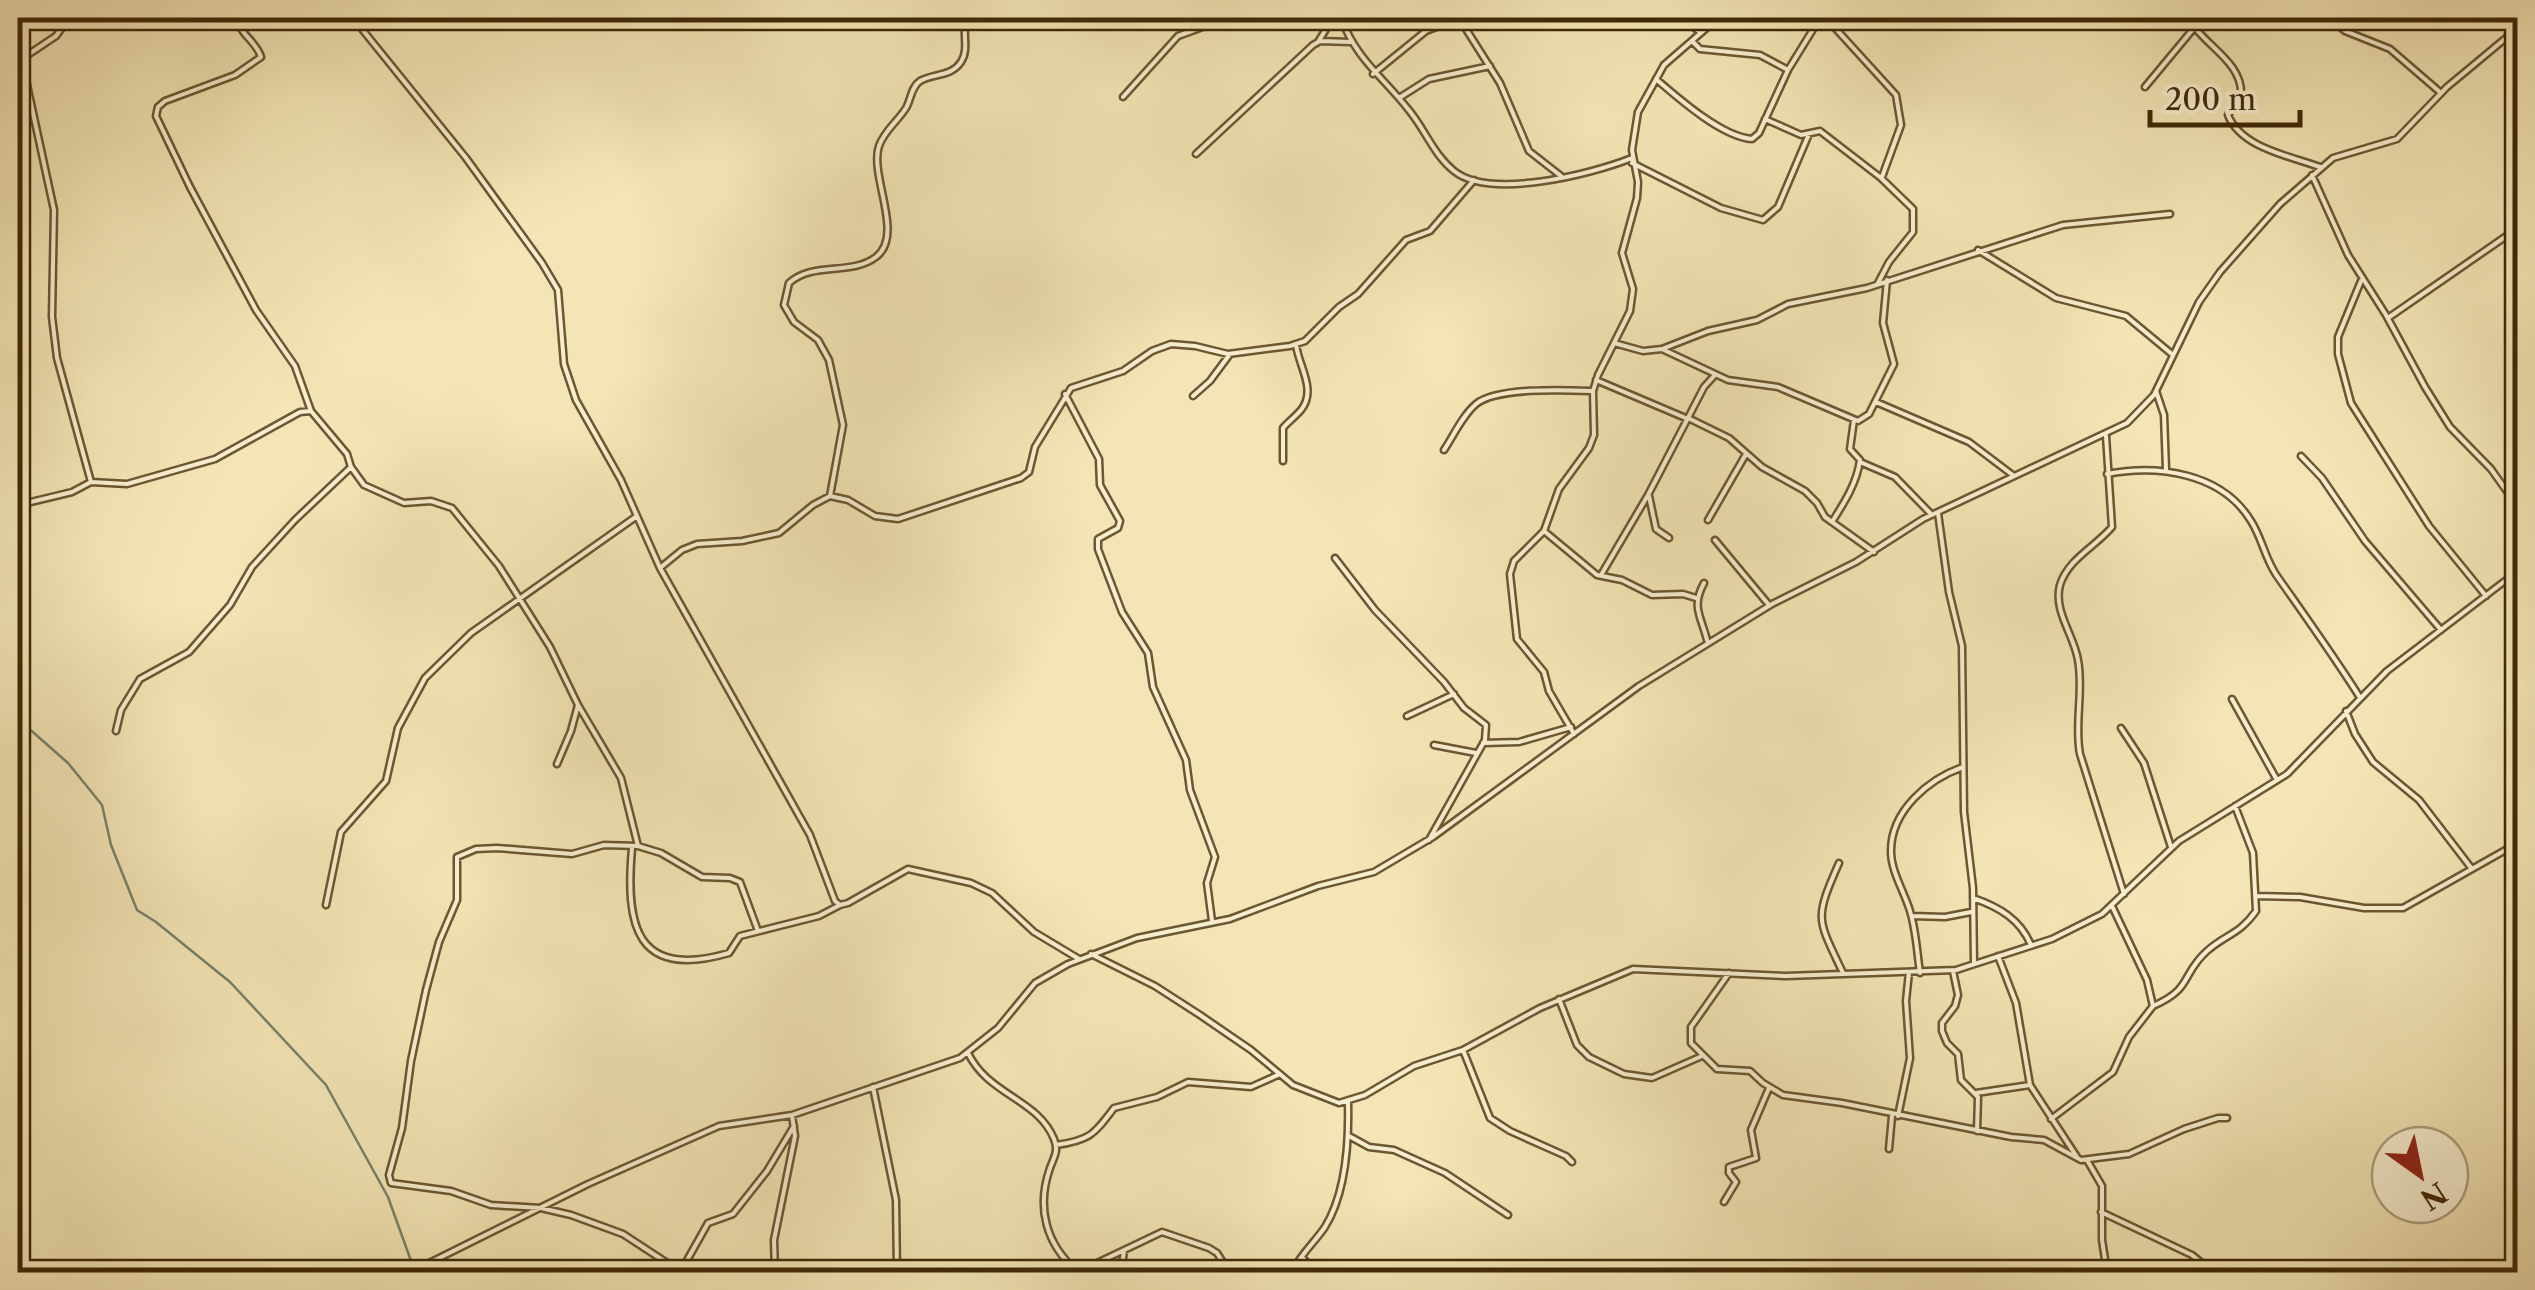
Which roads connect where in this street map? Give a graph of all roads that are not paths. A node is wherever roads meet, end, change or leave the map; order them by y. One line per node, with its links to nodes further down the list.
1 (69, 18): 69 (street)
2 (237, 18): 56 (street)
3 (353, 18): 75 (street)
4 (967, 18): 71 (street)
5 (1227, 18): 26 (street)
6 (1333, 18): 18 (street)
7 (1341, 18): 19 (street)
8 (1460, 18): 20 (street); 22 (street)
9 (1682, 18): 16 (street)
10 (1718, 18): 16 (street)
11 (1823, 18): 21 (street); 35 (street)
12 (2189, 18): 14 (street)
13 (2329, 18): 25 (street)
14 (2194, 28): 24 (street); 32 (street)
15 (2518, 28): 25 (street)
16 (1700, 32): 17 (street)
17 (1691, 39): 21 (street); 23 (street)
18 (1318, 42): 19 (street); 30 (street)
19 (1351, 42): 22 (street)
20 (1490, 66): 27 (street); 34 (street)
21 (1788, 70): 28 (street)
22 (1373, 74): 27 (street)
23 (1654, 78): 28 (street); 31 (street)
24 (2146, 87)
25 (2441, 93): 32 (street)
26 (1123, 97)
27 (1398, 98): 36 (street)
28 (1765, 119): 29 (street)
29 (1809, 134): 31 (street); 35 (street)
30 (1196, 154)
31 (1632, 161): 34 (street); 44 (street)
32 (2320, 167): 33 (street)
33 (2312, 175): 40 (street); 48 (street)
34 (1561, 176): 36 (street)
35 (1881, 178): 42 (street)
36 (1474, 180): 45 (street)
37 (2170, 214): 39 (street)
38 (2518, 228): 43 (street)
39 (1978, 250): 41 (street); 48 (street)
40 (2362, 279): 43 (street); 87 (street)
41 (1887, 280): 42 (street); 55 (street)
42 (1878, 284): 46 (street)
43 (2388, 318): 73 (street)
44 (1614, 344): 46 (street); 50 (street)
45 (1296, 345): 47 (street); 63 (street)
46 (1662, 349): 49 (street)
47 (1230, 354): 53 (street); 54 (street)
48 (2174, 355): 52 (street)
49 (1715, 375): 57 (street); 58 (street)
50 (1596, 380): 51 (street); 57 (street)
51 (1593, 391): 60 (street); 78 (street)
52 (2156, 391): 59 (street); 66 (street)
53 (1066, 394): 71 (street); 124 (street)
54 (1193, 396)
55 (1876, 402): 58 (street); 68 (street)
56 (311, 411): 65 (street); 69 (street)
57 (1688, 419): 61 (street); 70 (street)
58 (1854, 420): 64 (street)
59 (2106, 435): 67 (street); 68 (street)
60 (1444, 450)
61 (1746, 454): 76 (street); 77 (street)
62 (2301, 456): 91 (street)
63 (1283, 461)
64 (1860, 462): 74 (street); 77 (street)
65 (351, 467): 89 (street); 101 (street)
66 (2166, 471): 67 (street); 94 (street)
67 (2107, 474): 116 (street)
68 (2014, 476): 74 (street)
69 (91, 482): 72 (street)
70 (1648, 494): 79 (street); 85 (street)
71 (830, 496): 83 (street)
72 (18, 505)
73 (2518, 507)
74 (1935, 514): 81 (street); 107 (street)
75 (637, 516): 83 (street); 89 (street)
76 (1708, 520)
77 (1832, 522): 81 (street)
78 (1544, 531): 85 (street); 99 (street)
79 (1669, 538)
80 (1714, 540): 90 (street)
81 (1874, 552): 90 (street)
82 (1335, 558): 93 (street)
83 (660, 568): 120 (street)
84 (2518, 571): 87 (street)
85 (1601, 576): 88 (street)
86 (1704, 584): 88 (street)
87 (2486, 596): 91 (street)
88 (1696, 598): 92 (street)
89 (522, 600): 96 (street); 119 (street)
90 (1769, 605): 92 (street)
91 (2442, 630): 94 (street)
92 (1708, 642): 102 (street)
93 (1454, 694): 98 (street); 103 (street)
94 (2360, 696): 97 (street)
95 (2232, 699): 108 (street)
96 (578, 704): 106 (street); 112 (street)
97 (2346, 711): 108 (street); 115 (street)
98 (1407, 716)
99 (1571, 727): 102 (street); 103 (street)
100 (2122, 728): 113 (street)
101 (116, 730)
102 (1574, 734): 110 (street)
103 (1483, 743): 105 (street)
104 (1434, 744): 105 (street)
105 (1476, 753): 110 (street)
106 (556, 764)
107 (1963, 766): 118 (street); 123 (street)
108 (2277, 780): 109 (street)
109 (2235, 806): 113 (street); 117 (street)
110 (1429, 840): 124 (street)
111 (2518, 843): 115 (street)
112 (635, 847): 125 (street); 125 (street); 160 (street)
113 (2172, 848): 116 (street)
114 (1839, 863): 135 (street)
115 (2472, 869): 117 (street)
116 (2124, 894): 121 (street)
117 (2256, 896): 137 (street)
118 (1973, 898): 122 (street); 126 (street)
119 (326, 905)
120 (840, 905): 125 (street); 129 (street)
121 (2111, 906): 126 (street); 137 (street)
122 (1972, 912): 123 (street); 130 (street)
123 (1912, 916): 133 (street)
124 (1212, 922): 127 (street)
125 (758, 931)
126 (2031, 945): 128 (street)
127 (1091, 954): 129 (street); 141 (street)
128 (1998, 956): 130 (street); 142 (street)
129 (1079, 959): 139 (street)
130 (1974, 964): 131 (street)
131 (1953, 971): 133 (street); 145 (street)
132 (1909, 972): 133 (street); 135 (street); 148 (street)
133 (1920, 972)
134 (1730, 973): 135 (street); 136 (street); 140 (street)
135 (1843, 973)
136 (1559, 999): 138 (street); 140 (street)
137 (2153, 1006): 150 (street)
138 (1464, 1050): 146 (street); 158 (street)
139 (968, 1053): 143 (street); 154 (street)
140 (1702, 1056): 144 (street)
141 (1280, 1074): 146 (street); 154 (street)
142 (2030, 1085): 145 (street); 150 (street)
143 (873, 1087): 147 (street); 168 (street)
144 (1769, 1088): 148 (street); 159 (street)
145 (1976, 1093): 152 (street)
146 (1348, 1102): 153 (street)
147 (792, 1114): 151 (street); 160 (street)
148 (1895, 1116): 152 (street); 155 (street)
149 (2227, 1118): 157 (street)
150 (2051, 1119): 156 (street)
151 (794, 1126): 166 (street); 167 (street)
152 (1977, 1131): 156 (street)
153 (1348, 1135): 162 (street); 164 (street)
154 (1056, 1145): 169 (street)
155 (1889, 1149)
156 (2079, 1160): 157 (street)
157 (2087, 1160): 161 (street)
158 (1572, 1162)
159 (1724, 1202)
160 (542, 1208): 165 (street); 166 (street)
161 (2101, 1212): 174 (street); 175 (street)
162 (1508, 1215)
163 (1124, 1250): 169 (street); 170 (street); 171 (street)
164 (1301, 1256): 172 (street); 173 (street)
165 (411, 1272)
166 (679, 1272)
167 (775, 1272)
168 (897, 1272)
169 (1077, 1272)
170 (1121, 1272)
171 (1229, 1272)
172 (1292, 1272)
173 (1315, 1272)
174 (2107, 1272)
175 (2213, 1272)

